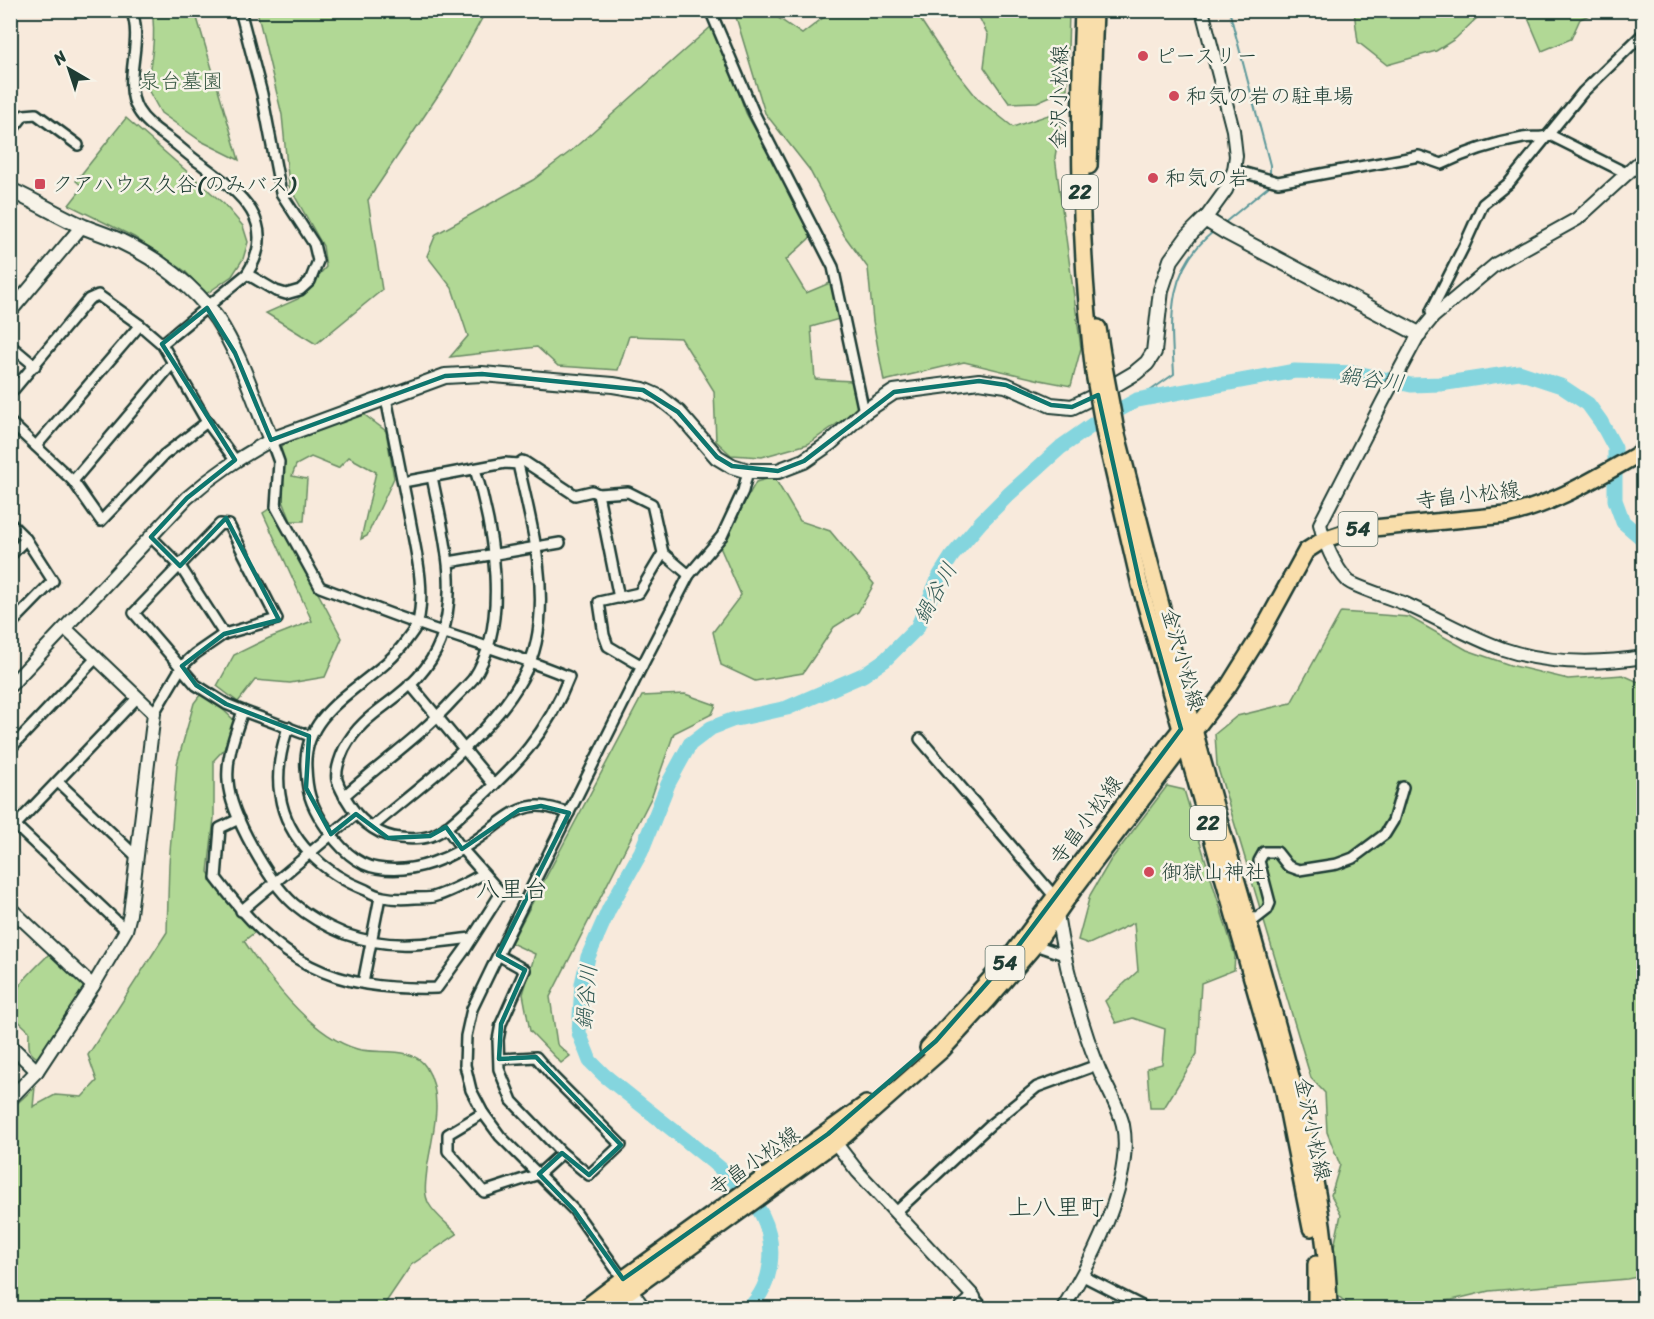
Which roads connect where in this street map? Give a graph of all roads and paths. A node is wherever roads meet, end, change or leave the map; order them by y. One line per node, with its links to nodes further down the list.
1 (131, 10): 17 (street)
2 (240, 10): 17 (street)
3 (710, 10): 30 (street)
4 (1083, 10): 27 (main road, 金沢小松線 / 22)
5 (1095, 10): 27 (main road, 金沢小松線 / 22)
6 (1202, 10): 12 (street)
7 (1644, 33): 9 (street)
8 (10, 132): 10 (street)
9 (1545, 138): 12 (street); 13 (street); 20 (street)
10 (78, 145)
11 (1643, 159): 13 (street)
12 (1234, 170): 15 (street)
13 (1628, 174): 20 (street)
14 (10, 190): 16 (main road)
15 (1208, 221): 22 (main road); 30 (main road)
16 (82, 226): 18 (main road); 19 (street)
17 (247, 274): 18 (street)
18 (207, 308): 23 (street); 33 (main road)
19 (10, 312)
20 (1433, 317): 22 (street)
21 (140, 325): 23 (street); 26 (street); 34 (street)
22 (1419, 334): 47 (street)
23 (162, 344): 25 (street)
24 (10, 345): 26 (street)
25 (173, 363): 32 (street); 41 (street)
26 (35, 366): 28 (street)
27 (1099, 370): 75 (main road, 金沢小松線 / 22, bridge)
28 (10, 394)
29 (386, 398): 33 (main road); 39 (main road); 42 (street)
30 (864, 412): 39 (main road)
31 (10, 422): 34 (street)
32 (207, 422): 36 (street); 41 (street)
33 (271, 440): 36 (street); 57 (street)
34 (36, 446): 41 (street)
35 (1638, 454): 47 (main road, 寺畠小松線 / 54)
36 (235, 460): 45 (street)
37 (518, 464): 38 (street); 43 (street); 49 (street)
38 (475, 469): 40 (street); 50 (street)
39 (748, 471): 55 (street)
40 (432, 477): 42 (street); 53 (street)
41 (73, 481)
42 (403, 482): 57 (street)
43 (598, 494): 51 (street); 56 (street)
44 (10, 523): 46 (street)
45 (151, 537): 54 (street); 59 (street)
46 (26, 539): 52 (street); 58 (street)
47 (1323, 540): 64 (street); 75 (main road, 寺畠小松線 / 54)
48 (560, 543): 49 (street)
49 (537, 545): 50 (street); 65 (street)
50 (493, 553): 53 (street); 62 (street)
51 (663, 553): 55 (street); 56 (street)
52 (10, 556)
53 (449, 562): 60 (street)
54 (180, 566): 61 (street); 61 (street); 66 (street)
55 (689, 575): 67 (street)
56 (619, 598): 67 (street)
57 (417, 624): 60 (street); 76 (street)
58 (10, 625)
59 (66, 629): 63 (street); 69 (street)
60 (442, 631): 62 (street); 68 (street)
61 (224, 634): 66 (street)
62 (487, 647): 65 (street); 73 (street)
63 (97, 657): 70 (street); 79 (street)
64 (1644, 657)
65 (530, 661): 78 (street); 81 (street)
66 (182, 666): 71 (street); 72 (street)
67 (642, 666): 84 (street)
68 (410, 684): 73 (street); 83 (street)
69 (10, 687)
70 (138, 697): 72 (street); 80 (street)
71 (243, 711): 74 (street); 86 (street)
72 (154, 713): 93 (street)
73 (438, 717): 78 (street); 83 (street)
74 (288, 728): 76 (street); 92 (street)
75 (1188, 732): 97 (main road, 寺畠小松線 / 54); 100 (main road, 寺畠小松線 / 54); 101 (main road, 金沢小松線 / 22); 130 (main road, 金沢小松線 / 22)
76 (310, 736): 90 (street)
77 (920, 739): 97 (street)
78 (464, 748): 81 (street); 87 (street)
79 (10, 749)
80 (58, 782): 89 (street); 93 (street)
81 (494, 785): 88 (street)
82 (1403, 787): 101 (street)
83 (344, 796): 85 (street)
84 (568, 813): 91 (street); 106 (street)
85 (356, 814): 87 (street); 90 (street)
86 (239, 819): 95 (street); 99 (street)
87 (372, 827): 88 (street)
88 (446, 827): 91 (street)
89 (13, 829): 102 (street)
90 (331, 834): 91 (street); 92 (street)
91 (462, 849): 94 (street)
92 (309, 853): 95 (street); 96 (street)
93 (136, 855): 102 (street)
94 (483, 874): 96 (street); 103 (street)
95 (275, 882): 99 (street); 104 (street)
96 (380, 897): 104 (street)
97 (1055, 897): 100 (street); 116 (main road, 寺畠小松線 / 54)
98 (10, 908): 109 (street)
99 (241, 911): 108 (street)
100 (1057, 914): 105 (main road, 寺畠小松線 / 54); 107 (street)
101 (1249, 924): 131 (main road, 金沢小松線 / 22)
102 (126, 930): 109 (street)
103 (471, 938): 104 (street); 108 (street)
104 (372, 940): 108 (street)
105 (1035, 945): 107 (street); 116 (main road, 寺畠小松線 / 54)
106 (498, 955): 111 (street); 115 (street)
107 (1064, 955): 112 (street)
108 (363, 983)
109 (93, 986): 113 (street)
110 (10, 1044): 113 (street)
111 (499, 1059): 117 (street); 117 (street)
112 (1098, 1065): 119 (street); 120 (street)
113 (38, 1071): 114 (street)
114 (10, 1099)
115 (483, 1113): 118 (street); 118 (street)
116 (831, 1138): 119 (street); 121 (main road, 寺畠小松線 / 54)
117 (562, 1153): 118 (street)
118 (539, 1174): 121 (street)
119 (895, 1213): 122 (street)
120 (1083, 1276): 128 (street); 129 (street)
121 (627, 1284): 123 (main road, 寺畠小松線 / 54); 124 (main road, 寺畠小松線 / 54); 125 (street)
122 (974, 1297): 126 (street); 127 (street)
123 (585, 1308)
124 (606, 1308)
125 (644, 1308)
126 (962, 1308)
127 (983, 1308)
128 (1063, 1308)
129 (1146, 1308)
130 (1316, 1308)
131 (1329, 1308)

